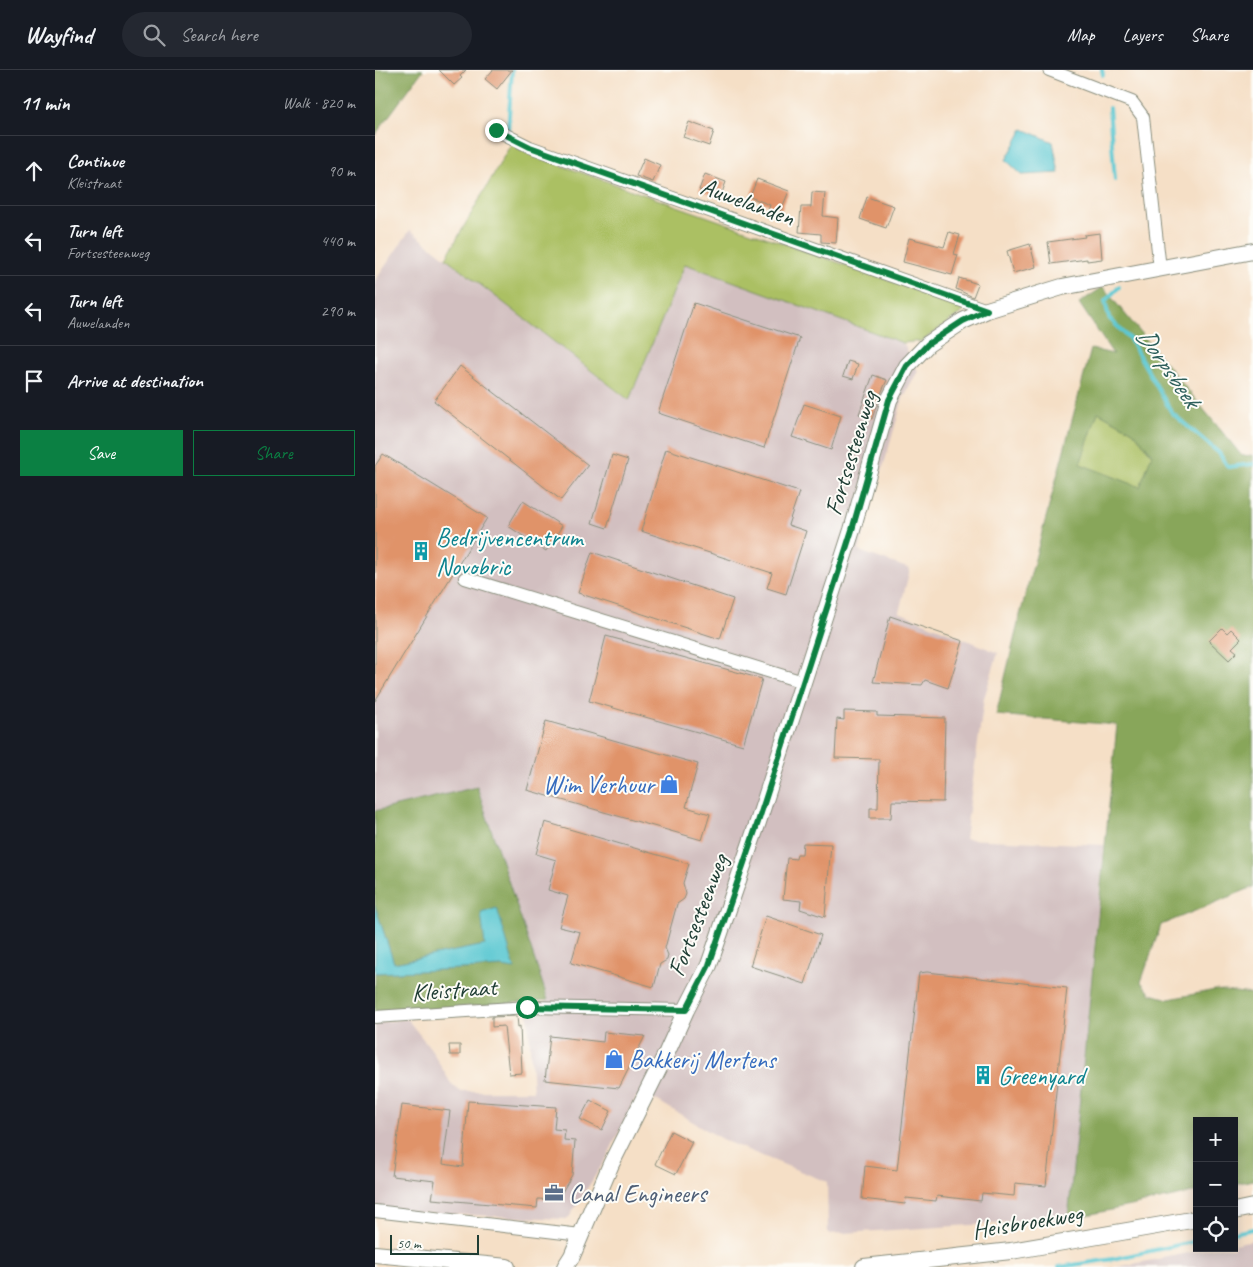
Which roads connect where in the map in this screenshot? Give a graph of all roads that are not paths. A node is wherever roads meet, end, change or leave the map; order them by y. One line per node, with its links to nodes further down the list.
1 (1049, 70): 4 (street)
2 (496, 130): 5 (street, Auwelanden)
3 (1253, 251): 4 (street, Fortsesteenweg)
4 (1160, 269): 5 (street, Fortsesteenweg)
5 (987, 310): 7 (street, Fortsesteenweg)
6 (465, 578): 7 (street)
7 (803, 682): 8 (street, Fortsesteenweg)
8 (686, 1010): 9 (street, Kleistraat); 14 (street, Fortsesteenweg)
9 (375, 1017)
10 (1253, 1206): 11 (street)
11 (1238, 1210)
12 (375, 1211): 14 (street)
13 (1193, 1220): 18 (street, Heisbroekweg)
14 (581, 1235): 17 (street, Fortsesteenweg)
15 (375, 1254): 16 (street)
16 (507, 1267)
17 (565, 1267)
18 (864, 1267)

